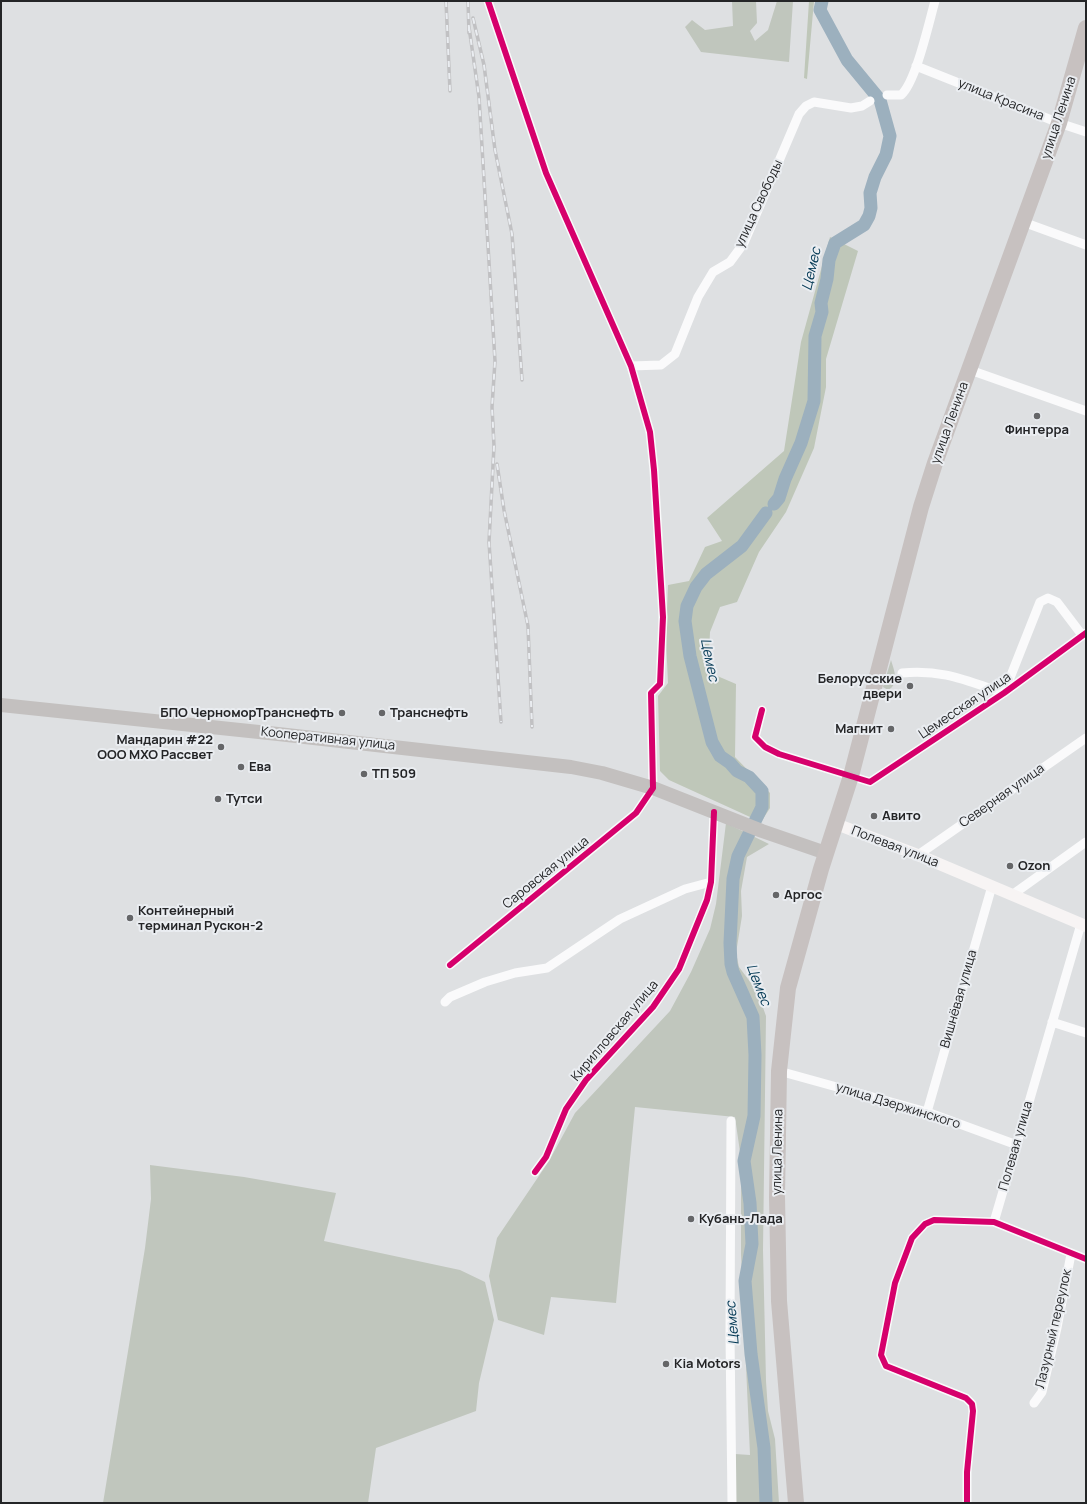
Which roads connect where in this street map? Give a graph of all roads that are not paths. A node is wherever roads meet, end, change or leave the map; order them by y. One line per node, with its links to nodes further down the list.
1 (488, 1): 11 (street)
2 (935, 1): 4 (street)
3 (1086, 28): 7 (highway, улица Ленина)
4 (916, 66): 5 (street); 7 (street, улица Красина)
5 (887, 95)
6 (870, 101): 11 (street, улица Свободы)
7 (1059, 123): 8 (street, улица Красина); 9 (highway, улица Ленина)
8 (1086, 132)
9 (1023, 222): 10 (street); 12 (highway, улица Ленина)
10 (1086, 245)
11 (631, 366): 21 (street)
12 (970, 370): 13 (street); 20 (highway, улица Ленина)
13 (1086, 411)
14 (1084, 634): 16 (street, Цемесская улица); 16 (street)
15 (902, 673): 16 (street)
16 (1004, 693): 20 (street, Цемесская улица)
17 (1, 705): 21 (main road, Кооперативная улица)
18 (762, 710): 20 (street)
19 (1086, 738): 26 (street, Северная улица)
20 (851, 776): 23 (highway, улица Ленина)
21 (652, 790): 22 (main road, Кооперативная улица); 31 (street, Саровская улица)
22 (714, 812): 25 (main road, Кооперативная улица); 27 (street, Кирилловская улица)
23 (836, 824): 25 (highway, улица Ленина); 26 (main road, Полевая улица)
24 (1086, 842): 29 (street)
25 (826, 854): 35 (highway, улица Ленина)
26 (918, 855): 28 (main road, Полевая улица)
27 (711, 882): 32 (street); 39 (street, Кирилловская улица)
28 (992, 886): 29 (main road, Полевая улица); 36 (street, Вишнёвая улица)
29 (1012, 895): 30 (main road, Полевая улица)
30 (1083, 925): 33 (street, Полевая улица)
31 (450, 966)
32 (445, 1002)
33 (1052, 1022): 34 (street); 38 (street, Полевая улица)
34 (1086, 1033)
35 (779, 1071): 36 (street, улица Дзержинского); 45 (highway, улица Ленина)
36 (927, 1112): 38 (street, улица Дзержинского)
37 (731, 1121): 44 (street)
38 (1017, 1145): 40 (street, Полевая улица)
39 (535, 1172)
40 (994, 1222): 41 (street); 46 (street)
41 (1070, 1254): 42 (street); 43 (street, Лазурный переулок)
42 (1086, 1259)
43 (1034, 1403)
44 (732, 1503)
45 (796, 1503)
46 (967, 1503)

